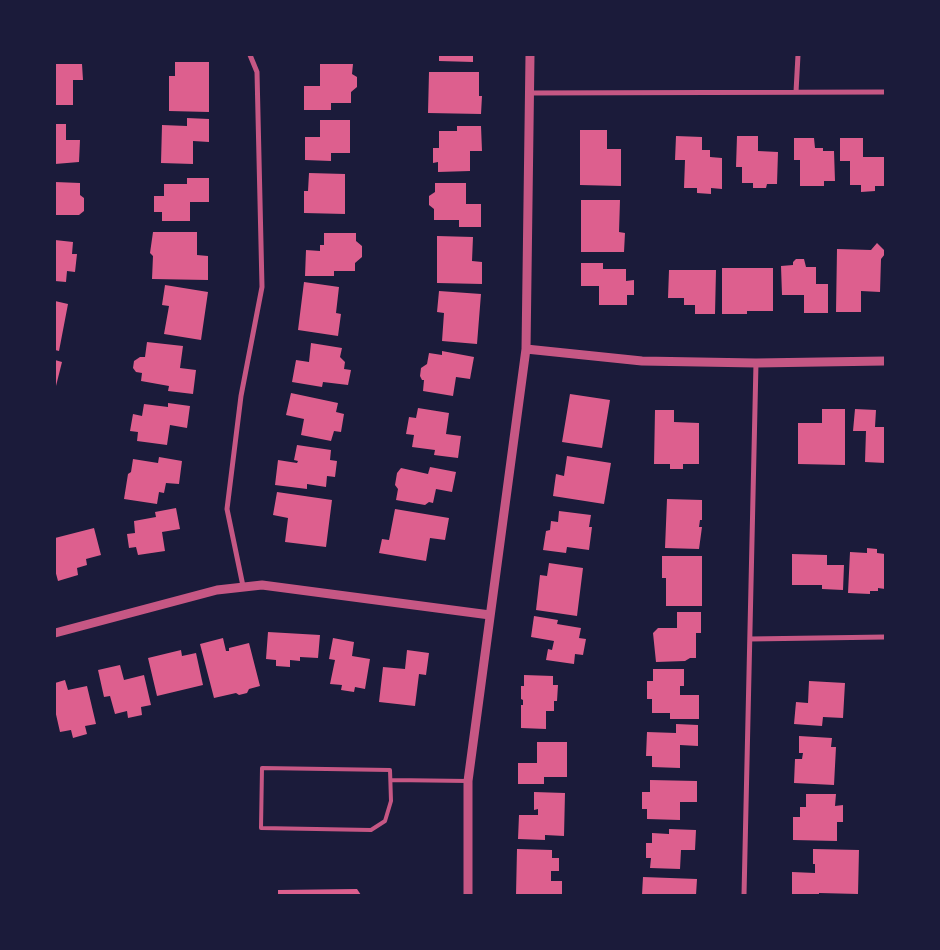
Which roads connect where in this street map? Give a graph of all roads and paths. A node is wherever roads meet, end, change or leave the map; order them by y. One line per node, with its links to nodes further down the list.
1 (250, 55): 10 (street)
2 (530, 55): 6 (street)
3 (798, 55): 4 (street)
4 (796, 92): 5 (street); 6 (street)
5 (885, 92)
6 (530, 93): 7 (street)
7 (526, 349): 9 (street); 11 (street)
8 (885, 361): 9 (street)
9 (756, 363): 14 (street)
10 (243, 586): 11 (street); 12 (street)
11 (490, 615): 16 (street)
12 (55, 633)
13 (885, 637): 14 (street)
14 (750, 639): 18 (street)
15 (391, 780): 15 (lane); 16 (lane)
16 (468, 781): 17 (street)
17 (468, 895)
18 (744, 895)

